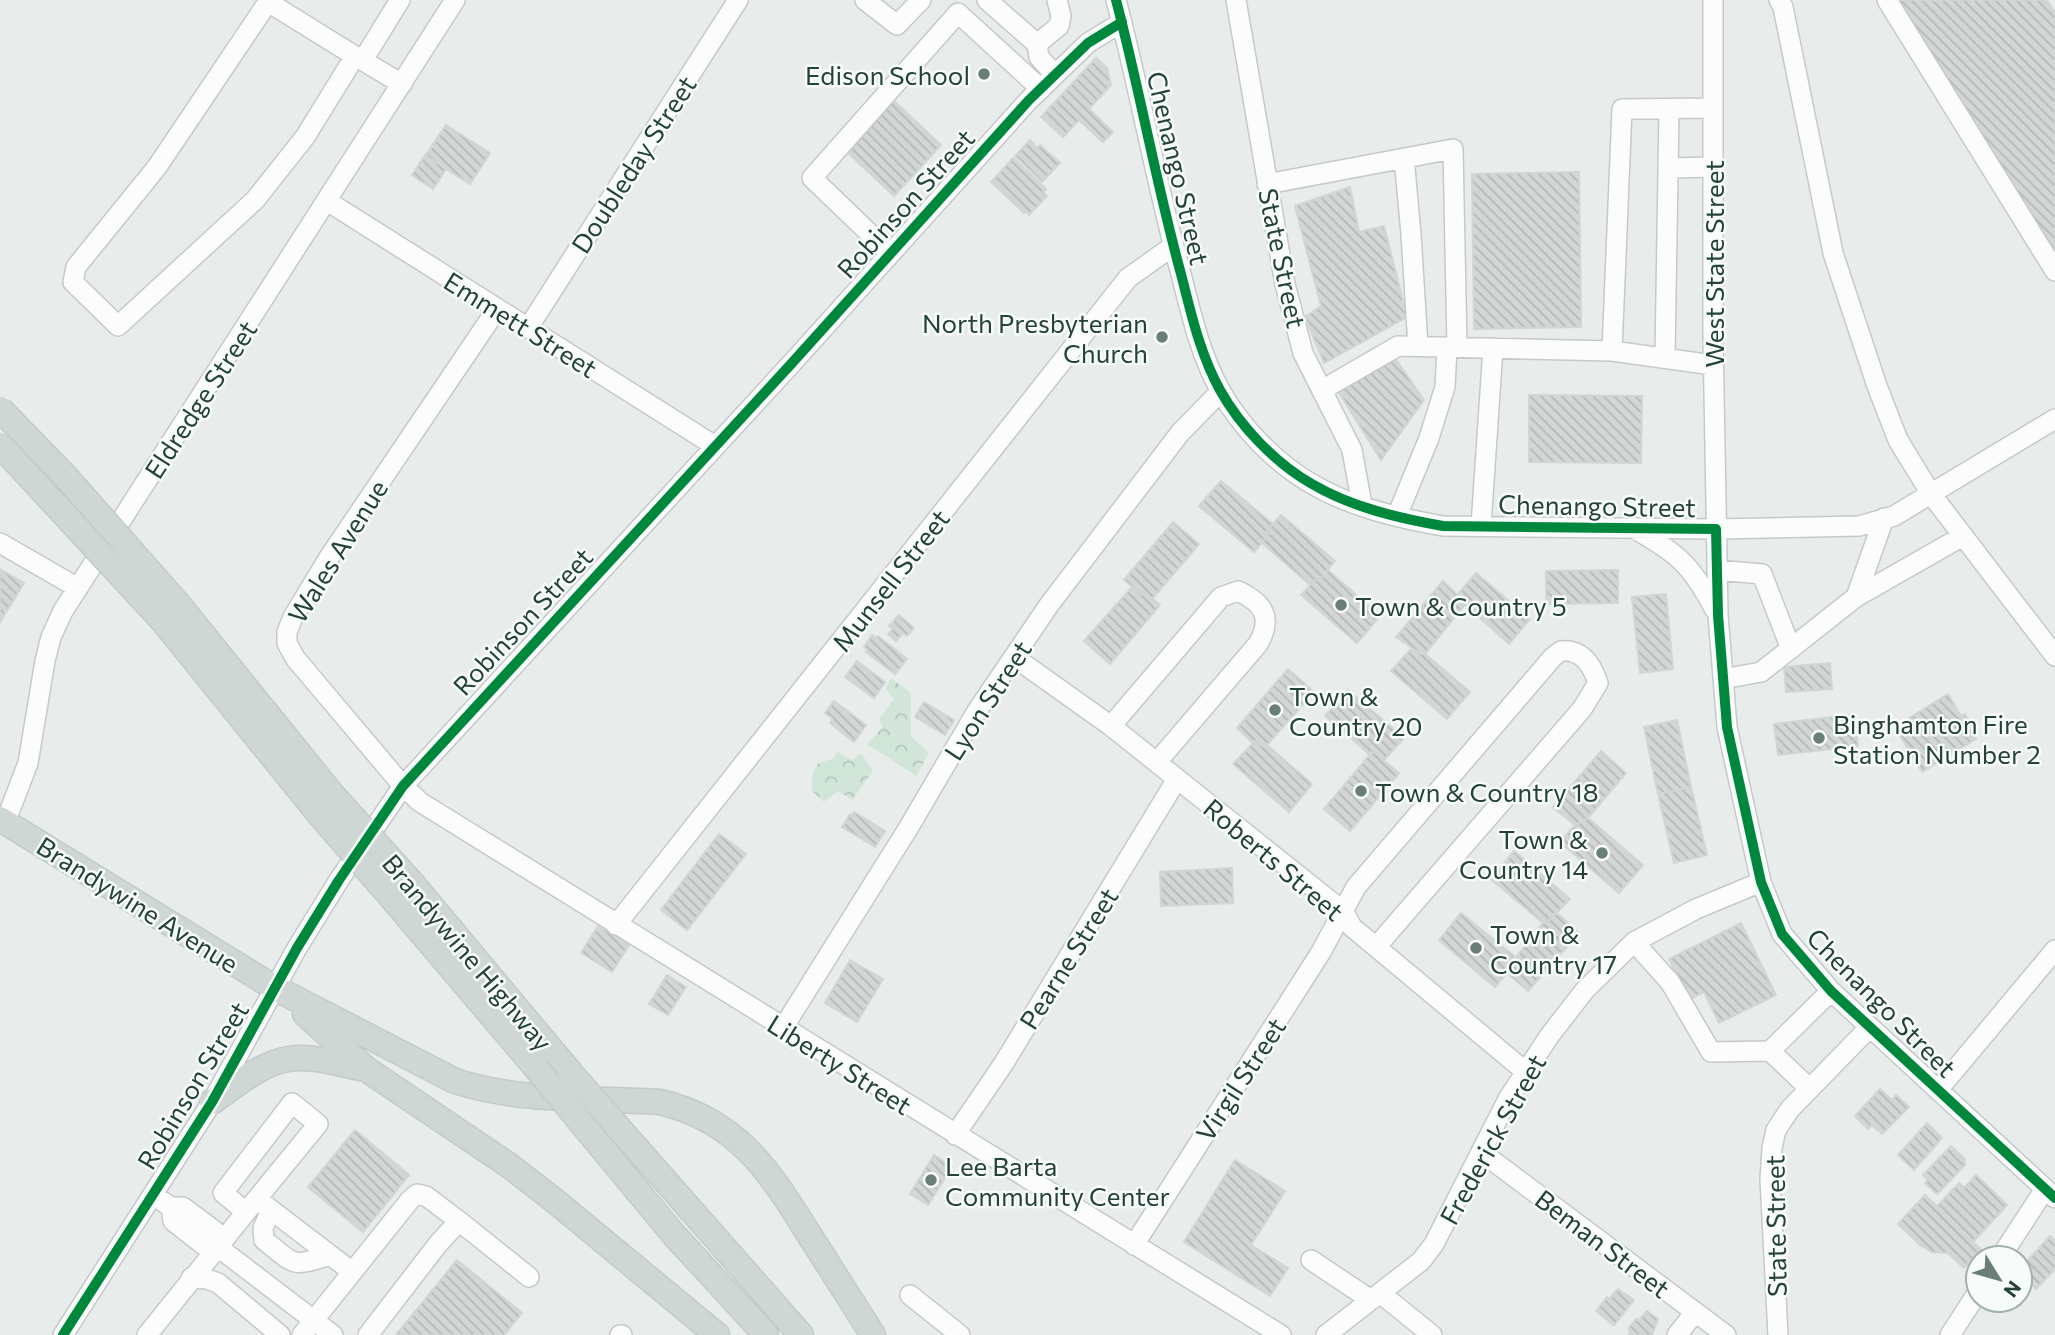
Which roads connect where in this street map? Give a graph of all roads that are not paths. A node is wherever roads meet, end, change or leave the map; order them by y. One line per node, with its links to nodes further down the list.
1 (400, 0): 16 (street)
2 (455, 0): 18 (street, Eldredge Street)
3 (738, 0): 30 (street, Doubleday Street)
4 (865, 0): 5 (street)
5 (922, 0)
6 (987, 0): 15 (street)
7 (1057, 0): 15 (street)
8 (1116, 0): 14 (street, Chenango Street)
9 (1236, 0): 24 (street, State Street)
10 (1713, 0): 19 (street, West State Street)
11 (1779, 0): 43 (street)
12 (1887, 0): 28 (street)
13 (269, 1): 16 (street); 16 (street)
14 (1122, 22): 17 (street, Robinson Street); 26 (street, Chenango Street)
15 (1037, 44): 17 (street)
16 (359, 58): 18 (street)
17 (1048, 82): 27 (street, Robinson Street); 27 (street)
18 (401, 84): 25 (street, Eldredge Street)
19 (1713, 108): 20 (street); 22 (street, West State Street)
20 (1669, 109): 23 (street); 34 (street)
21 (1404, 158): 24 (street); 31 (street); 32 (street)
22 (1713, 167): 23 (street); 36 (street, West State Street)
23 (1668, 168): 35 (street)
24 (1267, 184): 37 (street, State Street)
25 (327, 201): 29 (street, Emmett Street); 53 (street, Eldredge Street)
26 (1173, 246): 38 (street, Chenango Street); 68 (street, Munsell Street)
27 (890, 253): 42 (street, Robinson Street)
28 (2055, 271)
29 (497, 309): 30 (street, Emmett Street); 64 (street, Wales Avenue)
30 (528, 328): 42 (street, Emmett Street)
31 (1408, 346): 32 (street); 37 (street)
32 (1452, 347): 33 (street); 45 (street)
33 (1493, 348): 34 (street); 47 (street)
34 (1612, 351): 35 (street)
35 (1665, 358): 36 (street)
36 (1713, 365): 49 (street, West State Street)
37 (1322, 390): 44 (street, State Street)
38 (1221, 391): 44 (street, Chenango Street); 59 (street, Lyon Street)
39 (0, 410): 55 (main road, Brandywine Highway, bridge)
40 (2055, 419): 43 (street)
41 (0, 444): 55 (main road, Brandywine Highway, bridge)
42 (715, 446): 64 (street, Robinson Street)
43 (1931, 494): 46 (street); 50 (street)
44 (1362, 505): 45 (street, Chenango Street)
45 (1397, 516): 47 (street, Chenango Street)
46 (1884, 518): 49 (street); 54 (street)
47 (1481, 526): 48 (street, Chenango Street)
48 (1631, 527): 49 (street, Chenango Street); 56 (street)
49 (1716, 529): 52 (street, Chenango Street)
50 (1963, 536): 54 (street); 58 (street)
51 (0, 543): 53 (street)
52 (1717, 570): 56 (street, Chenango Street); 57 (street)
53 (78, 588): 65 (street, Eldredge Street)
54 (1856, 597): 57 (street)
55 (171, 612): 107 (main road, Brandywine Highway, bridge); 108 (main road, Brandywine Highway, bridge)
56 (1718, 615): 60 (street, Chenango Street)
57 (1791, 649): 60 (street)
58 (2055, 656)
59 (1014, 657): 61 (street, Roberts Street); 75 (street, Lyon Street)
60 (1723, 679): 66 (street, Chenango Street)
61 (1111, 726): 62 (street, Roberts Street); 62 (street)
62 (1157, 762): 63 (street, Roberts Street)
63 (1177, 779): 67 (street, Roberts Street); 82 (street, Pearne Street)
64 (403, 786): 68 (street, Liberty Street); 72 (street, Robinson Street)
65 (3, 821): 72 (main road, Brandywine Avenue)
66 (1761, 882): 69 (street, Frederick Street); 73 (street, Chenango Street)
67 (1344, 912): 70 (street, Roberts Street); 70 (street, Virgil Street); 90 (street, Virgil Street)
68 (616, 925): 75 (street, Liberty Street)
69 (1634, 942): 76 (street); 78 (street, Frederick Street)
70 (1376, 947): 78 (street, Roberts Street)
71 (2055, 950): 80 (street)
72 (275, 989): 77 (main road); 81 (street, Robinson Street); 109 (main road)
73 (1831, 991): 74 (street, Chenango Street); 76 (street)
74 (1870, 1027): 79 (street, State Street); 80 (street, Chenango Street)
75 (783, 1028): 82 (street, Liberty Street)
76 (1770, 1051): 79 (street)
77 (366, 1069): 81 (main road); 106 (main road)
78 (1526, 1072): 83 (street, Frederick Street)
79 (1810, 1088): 116 (street, State Street)
80 (1938, 1090): 85 (street, Chenango Street)
81 (212, 1102): 84 (street, Robinson Street)
82 (955, 1135): 90 (street, Liberty Street)
83 (1481, 1152): 97 (street, Frederick Street); 98 (street, Beman Street)
84 (153, 1194): 89 (street); 101 (street, Robinson Street)
85 (2050, 1194): 88 (street)
86 (258, 1207): 86 (street); 89 (street); 91 (street); 91 (street)
87 (458, 1222): 93 (street); 94 (street); 105 (street)
88 (2011, 1244)
89 (217, 1245): 95 (street); 100 (street)
90 (1134, 1245): 111 (street, Liberty Street)
91 (330, 1255): 93 (street)
92 (1311, 1260): 97 (street)
93 (351, 1271): 100 (street)
94 (529, 1277)
95 (191, 1278): 102 (street); 103 (street)
96 (910, 1295): 110 (street)
97 (1376, 1296): 112 (street); 113 (street)
98 (1695, 1312): 114 (street); 115 (street, Beman Street)
99 (1964, 1314): 117 (street)
100 (308, 1327): 104 (street)
101 (63, 1335)
102 (146, 1335)
103 (279, 1335)
104 (333, 1335)
105 (368, 1335)
106 (717, 1335)
107 (766, 1335)
108 (801, 1335)
109 (873, 1335)
110 (960, 1335)
111 (1281, 1335)
112 (1326, 1335)
113 (1432, 1335)
114 (1677, 1335)
115 (1726, 1335)
116 (1779, 1335)
117 (1950, 1335)

